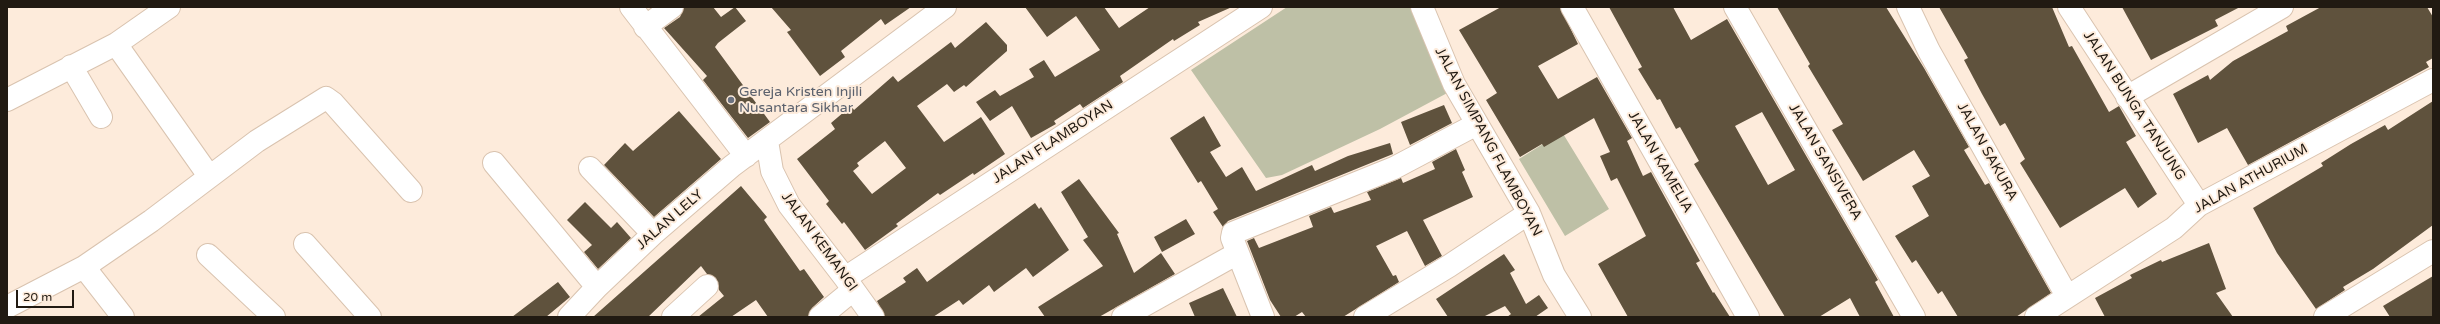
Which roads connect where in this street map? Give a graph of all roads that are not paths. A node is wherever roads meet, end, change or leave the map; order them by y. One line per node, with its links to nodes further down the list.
1 (169, 7): 13 (street)
2 (631, 7): 12 (street)
3 (672, 7): 12 (street)
4 (946, 7): 20 (street, JALAN LELY)
5 (1261, 7): 34 (street, JALAN FLAMBOYAN)
6 (1422, 7): 19 (street, JALAN SIMPANG FLAMBOYAN)
7 (1572, 7): 50 (street, JALAN KAMELIA)
8 (1735, 7): 51 (street, JALAN SANSIVERA)
9 (1908, 7): 37 (street, JALAN SAKURA)
10 (2069, 7): 16 (street, JALAN BUNGA TANJUNG)
11 (2282, 7): 16 (street)
12 (645, 27): 21 (street)
13 (116, 44): 14 (street); 24 (street)
14 (70, 66): 17 (street); 18 (street)
15 (2433, 80): 26 (street, JALAN ATHURIUM)
16 (2127, 97): 26 (street, JALAN BUNGA TANJUNG)
17 (7, 100)
18 (101, 117)
19 (1477, 124): 27 (street, JALAN SIMPANG FLAMBOYAN); 31 (street)
20 (767, 141): 21 (street, JALAN LELY); 34 (street, JALAN KEMANGI)
21 (746, 156): 28 (street, JALAN LELY)
22 (494, 163): 36 (street)
23 (590, 168): 28 (street)
24 (208, 176): 25 (street); 33 (street)
25 (410, 191)
26 (2199, 205): 37 (street, JALAN ATHURIUM)
27 (1529, 213): 48 (street); 49 (street, JALAN SIMPANG FLAMBOYAN)
28 (653, 234): 36 (street, JALAN LELY)
29 (304, 244): 41 (street)
30 (2433, 251): 53 (street)
31 (1238, 253): 46 (street); 47 (street)
32 (208, 255): 40 (street)
33 (84, 267): 38 (street); 39 (street)
34 (849, 284): 44 (street, JALAN FLAMBOYAN); 45 (street, JALAN KEMANGI)
35 (707, 286): 43 (street)
36 (597, 287): 42 (street, JALAN LELY)
37 (2067, 296): 52 (street, JALAN ATHURIUM)
38 (7, 307)
39 (123, 317)
40 (274, 317)
41 (370, 317)
42 (569, 317)
43 (673, 317)
44 (820, 317)
45 (872, 317)
46 (1123, 317)
47 (1263, 317)
48 (1365, 317)
49 (1580, 317)
50 (1748, 317)
51 (1914, 317)
52 (2036, 317)
53 (2325, 317)

